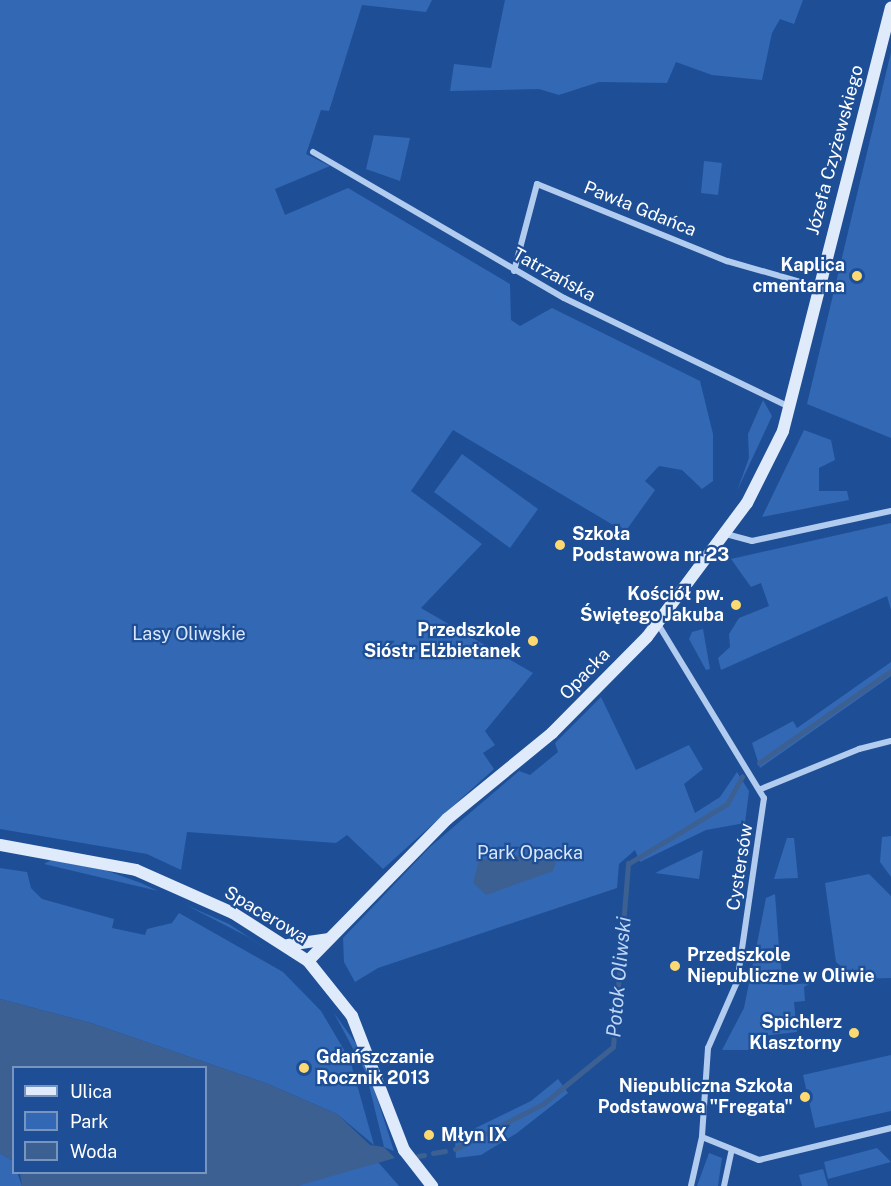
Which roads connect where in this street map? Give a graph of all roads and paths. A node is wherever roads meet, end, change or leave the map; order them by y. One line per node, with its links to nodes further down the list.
1 (891, 8): 4 (street, Józefa Czyżewskiego)
2 (313, 152): 3 (street, Tatrzańska)
3 (514, 271): 4 (street, Pawła Gdańca); 5 (street, Tatrzańska)
4 (818, 287): 5 (street, Józefa Czyżewskiego)
5 (790, 407): 7 (street, Józefa Czyżewskiego)
6 (891, 511): 7 (street)
7 (726, 534): 8 (street, Opacka)
8 (657, 623): 10 (street); 12 (street, Opacka)
9 (891, 741): 10 (street)
10 (761, 789): 16 (street, Cystersów)
11 (0, 845): 13 (street, Spacerowa)
12 (328, 939): 13 (street); 14 (street, Opacka)
13 (288, 945): 14 (street, Spacerowa)
14 (308, 961): 18 (street, Spacerowa)
15 (891, 1128): 17 (street)
16 (702, 1137): 17 (street); 19 (street, Cystersów)
17 (731, 1152): 20 (street)
18 (428, 1183)
19 (691, 1186)
20 (723, 1186)

